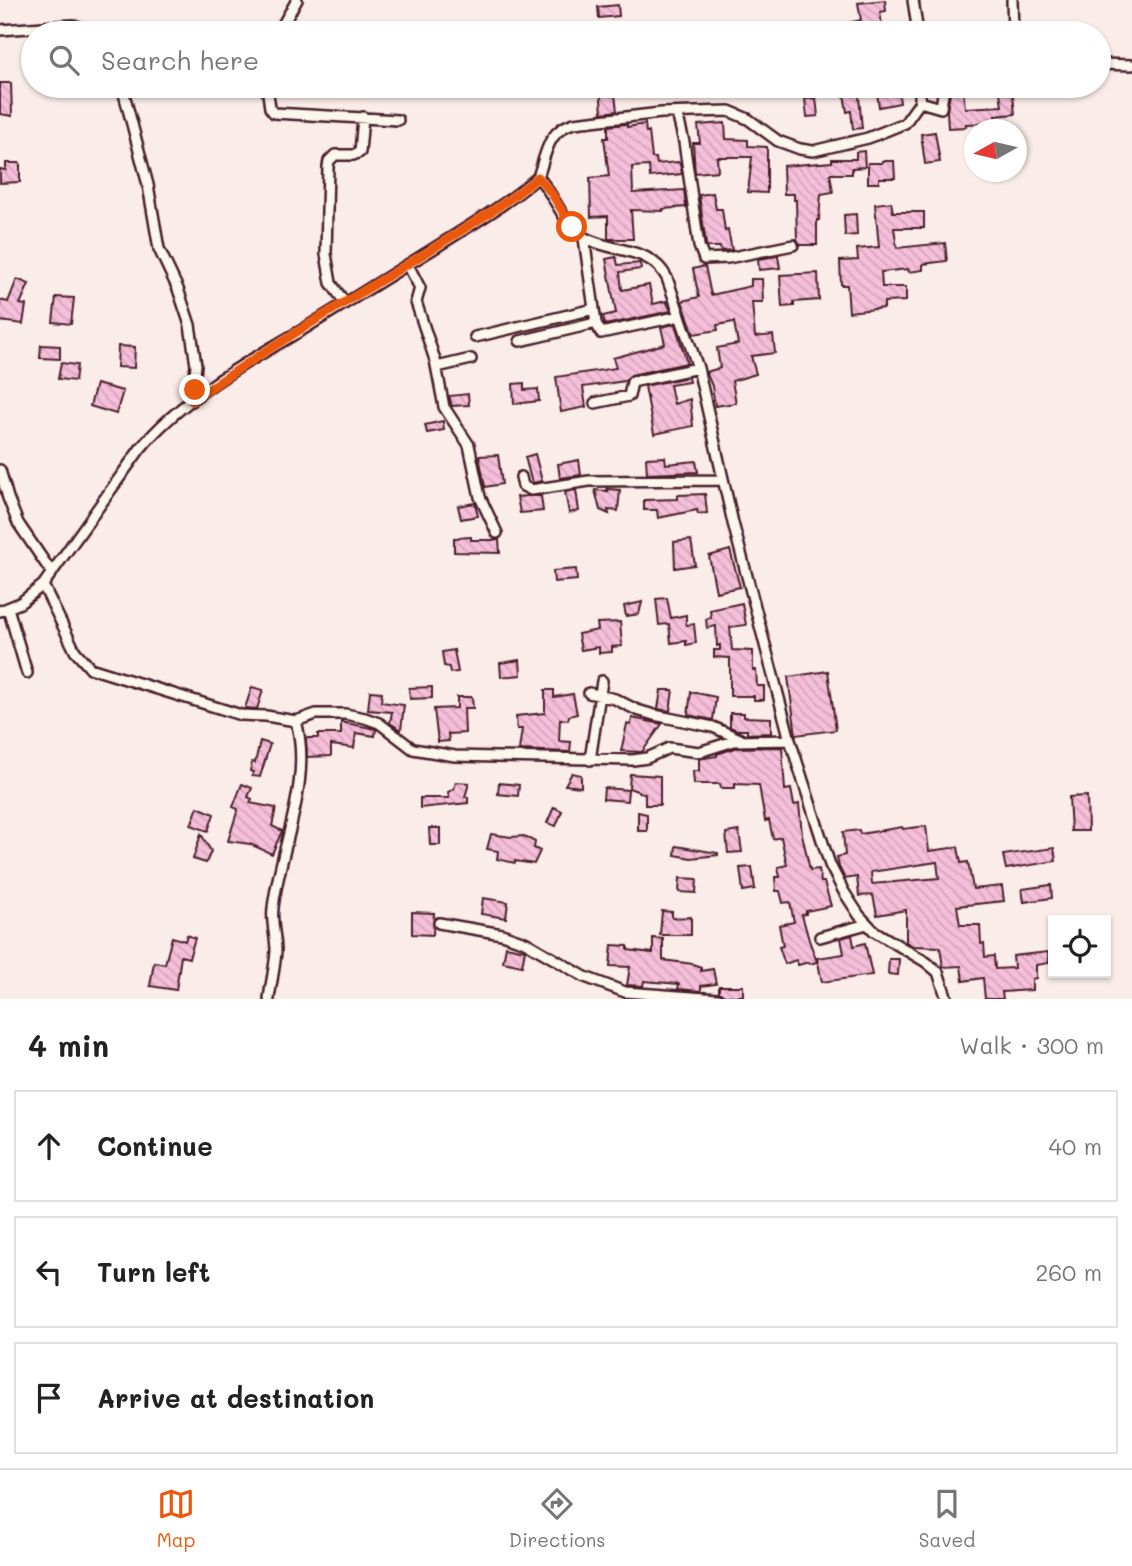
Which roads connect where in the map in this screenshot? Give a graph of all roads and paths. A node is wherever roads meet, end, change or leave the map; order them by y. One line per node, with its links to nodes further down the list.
1 (297, 0): 4 (street)
2 (913, 0): 5 (street)
3 (1012, 0): 6 (street)
4 (285, 21)
5 (916, 21)
6 (1013, 21)
7 (21, 29): 8 (street)
8 (0, 30)
9 (1111, 64): 10 (street)
10 (1132, 65)
11 (125, 98): 32 (street)
12 (269, 98): 17 (street)
13 (920, 98): 15 (street)
14 (942, 98): 15 (street)
15 (920, 102): 16 (street)
16 (677, 113): 19 (street); 21 (street)
17 (363, 117): 18 (street); 23 (street)
18 (398, 120)
19 (538, 177): 20 (street); 22 (street)
20 (584, 238): 24 (street); 25 (street)
21 (793, 244)
22 (408, 265): 23 (street); 30 (street)
23 (345, 303): 32 (street)
24 (594, 309): 26 (street); 27 (street)
25 (680, 316): 26 (street); 31 (street)
26 (596, 323): 28 (street)
27 (475, 337)
28 (520, 341)
29 (471, 359): 30 (street)
30 (437, 367): 37 (street)
31 (698, 368): 33 (street); 36 (street)
32 (192, 401): 38 (street)
33 (595, 403)
34 (0, 470): 38 (street)
35 (522, 477): 36 (street)
36 (723, 480): 46 (street)
37 (497, 533)
38 (52, 573): 39 (street)
39 (43, 585): 40 (street); 44 (street)
40 (4, 610): 41 (street)
41 (27, 673)
42 (601, 681): 43 (street)
43 (594, 694): 45 (street); 47 (street)
44 (296, 722): 47 (street); 52 (street)
45 (742, 740): 46 (street); 47 (street)
46 (790, 740): 49 (street)
47 (590, 760)
48 (439, 923): 51 (street)
49 (867, 924): 50 (street); 54 (street)
50 (820, 937)
51 (624, 995): 53 (street)
52 (269, 999)
53 (718, 999)
54 (947, 999)

